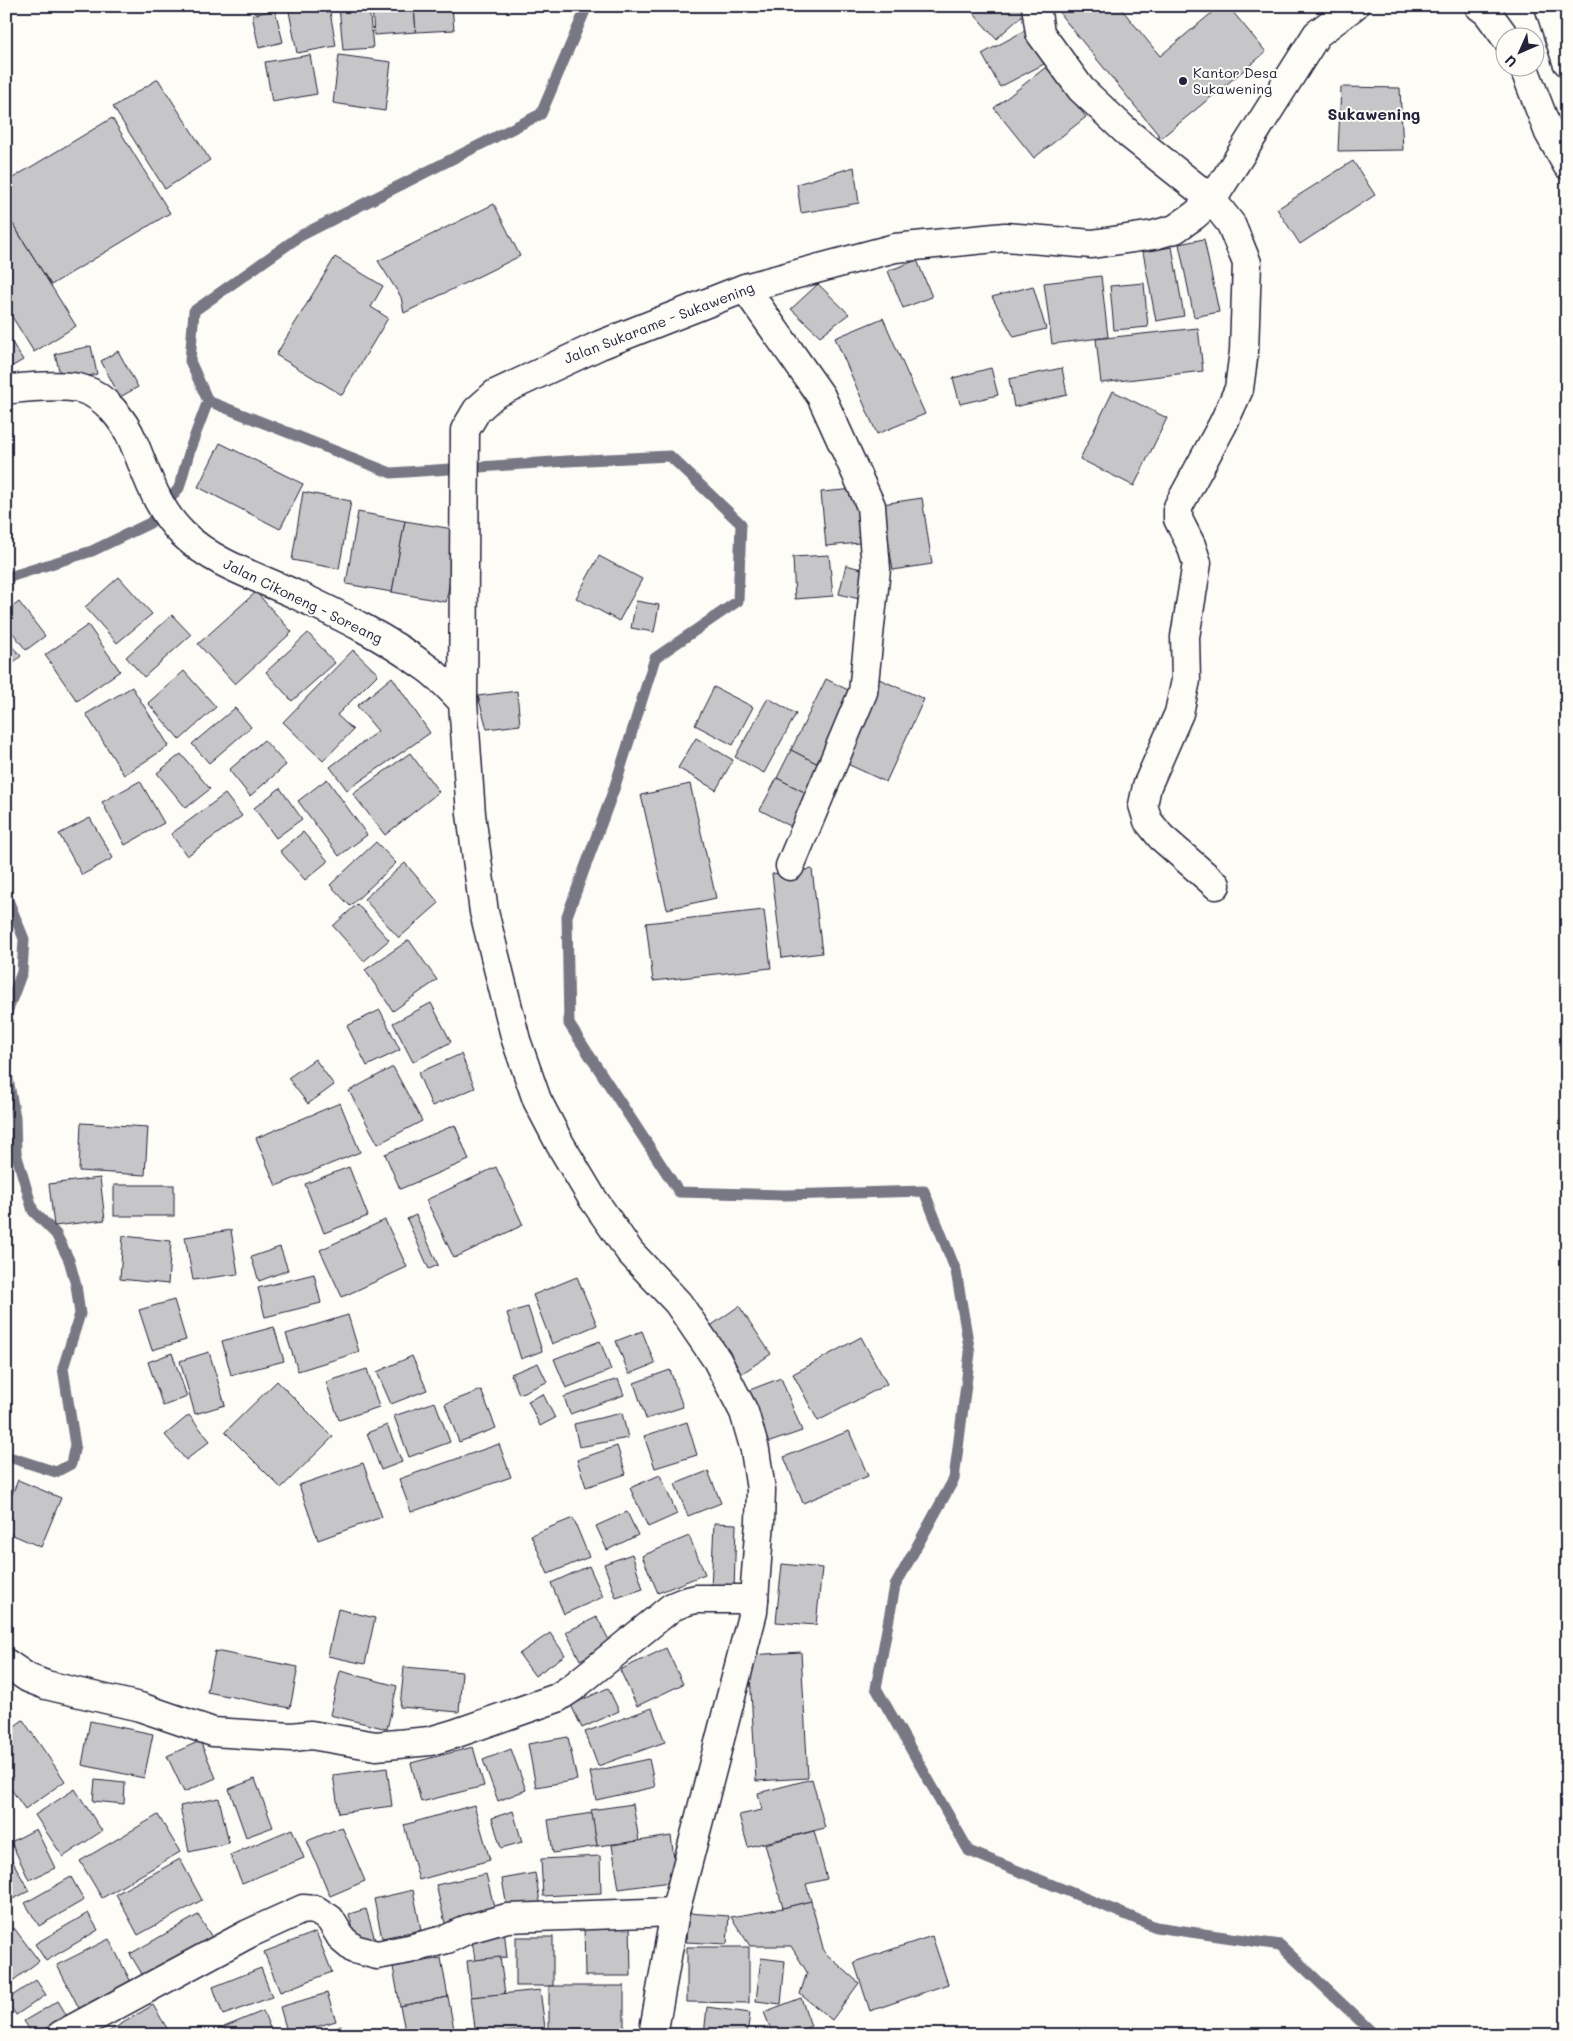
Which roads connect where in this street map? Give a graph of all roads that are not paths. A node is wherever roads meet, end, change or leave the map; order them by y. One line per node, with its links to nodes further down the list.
1 (1036, 6): 9 (street)
2 (1354, 6): 9 (street, Jalan Sukarame - Sukawening)
3 (1479, 6): 5 (street)
4 (1549, 6): 6 (street)
5 (1498, 28)
6 (1567, 62)
7 (1528, 78): 8 (street)
8 (1567, 165)
9 (1212, 200): 10 (street, Jalan Sukarame - Sukawening); 14 (street)
10 (745, 288): 12 (street, Jalan Sukarame - Sukawening); 13 (street)
11 (6, 390): 12 (street, Jalan Cikoneng - Soreang)
12 (463, 702): 15 (street)
13 (790, 866)
14 (1216, 884)
15 (753, 1605): 16 (street); 17 (street)
16 (6, 1663)
17 (676, 1912): 18 (street); 19 (street)
18 (61, 2035)
19 (653, 2035)

